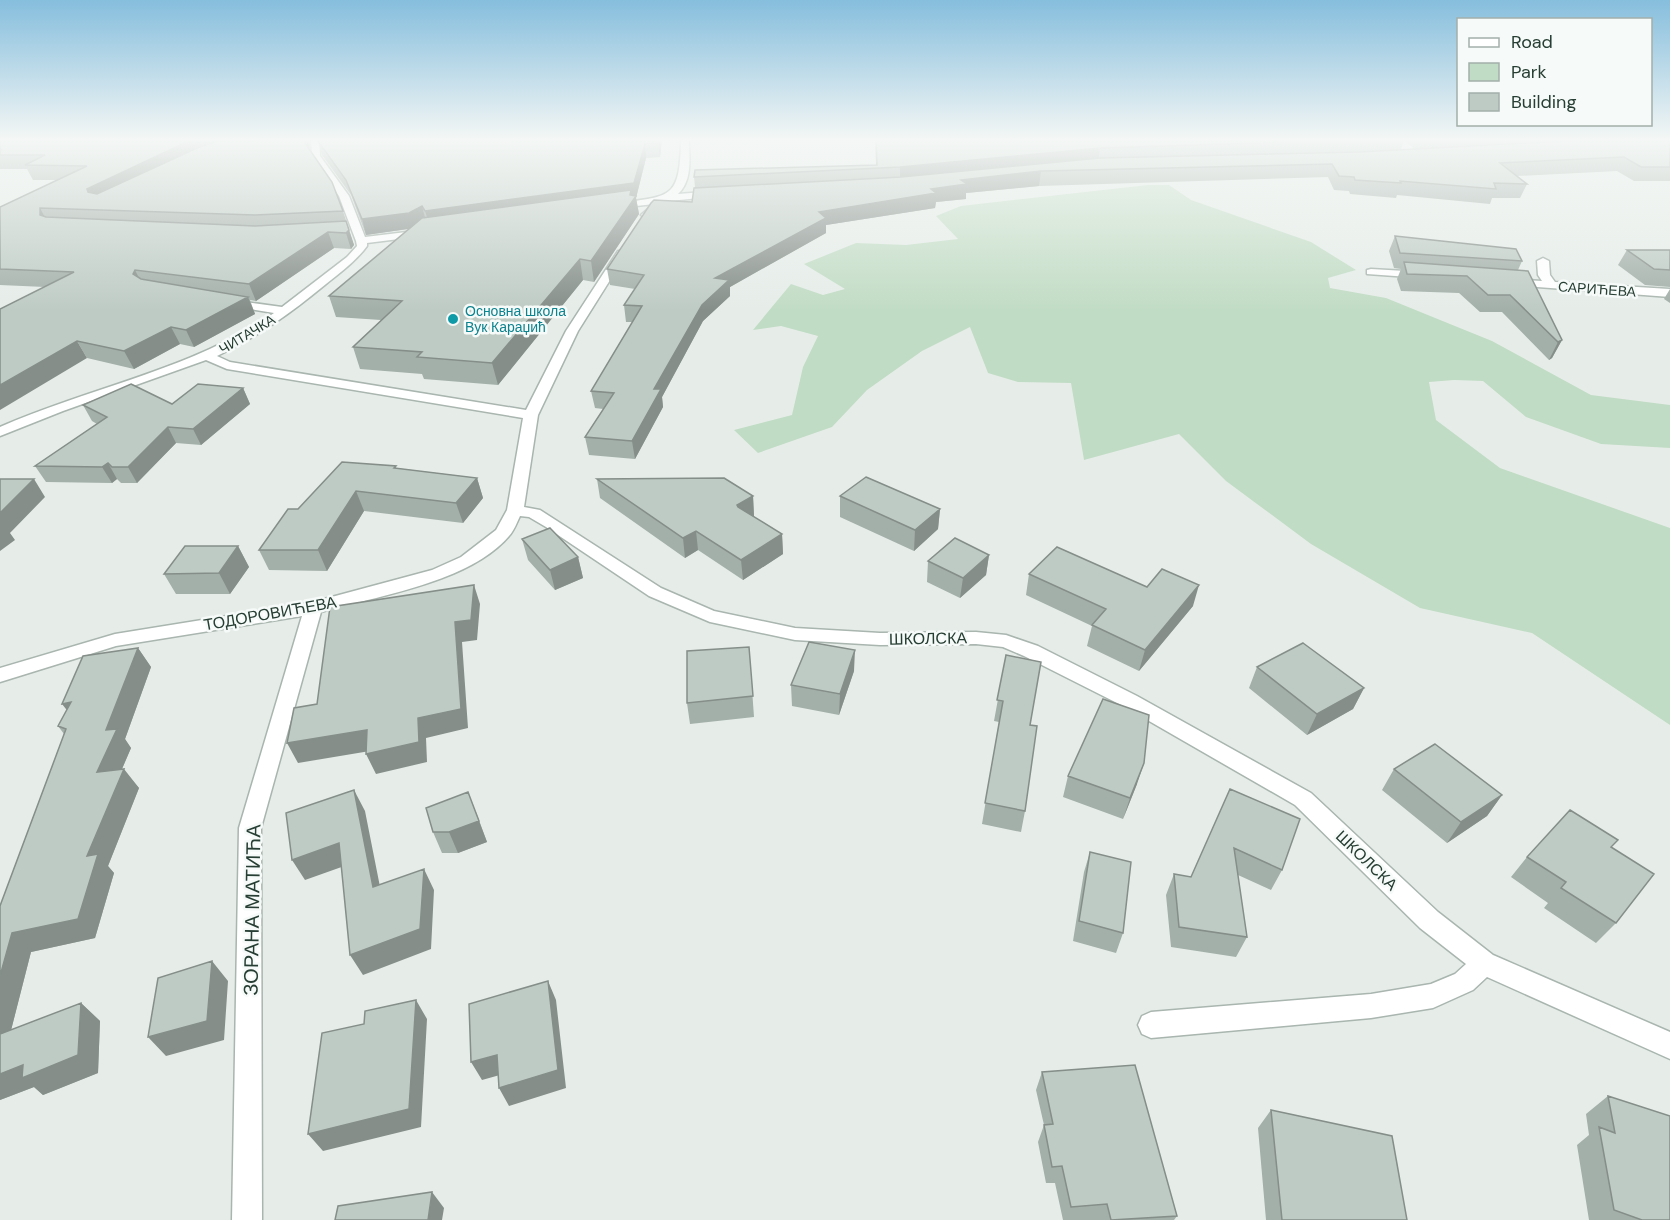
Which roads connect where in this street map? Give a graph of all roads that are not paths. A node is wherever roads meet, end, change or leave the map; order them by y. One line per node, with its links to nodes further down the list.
1 (344, 196): 8 (street)
2 (670, 196): 4 (street)
3 (697, 196): 4 (street)
4 (668, 198): 5 (street); 18 (street)
5 (605, 208)
6 (433, 231): 8 (street)
7 (345, 232): 8 (street)
8 (359, 236): 16 (street, ЧИТАЧКА)
9 (1544, 261): 13 (street, САРИЋЕВА)
10 (1371, 272): 11 (street)
11 (1440, 276)
12 (1496, 280): 13 (street)
13 (1552, 286): 14 (street, САРИЋЕВА)
14 (1670, 293)
15 (216, 300): 16 (street)
16 (283, 311): 17 (street, ЧИТАЧКА)
17 (207, 356): 18 (street); 19 (street, ЧИТАЧКА)
18 (531, 414): 20 (street)
19 (4, 428)
20 (515, 510): 21 (street, ТОДОРОВИЋЕВА); 23 (street, ШКОЛСКА)
21 (313, 608): 22 (street, ТОДОРОВИЋЕВА); 26 (street, ЗОРАНА МАТИЋА)
22 (0, 675)
23 (1484, 963): 24 (street); 25 (street, ШКОЛСКА)
24 (1151, 1025)
25 (1670, 1046)
26 (247, 1220)

